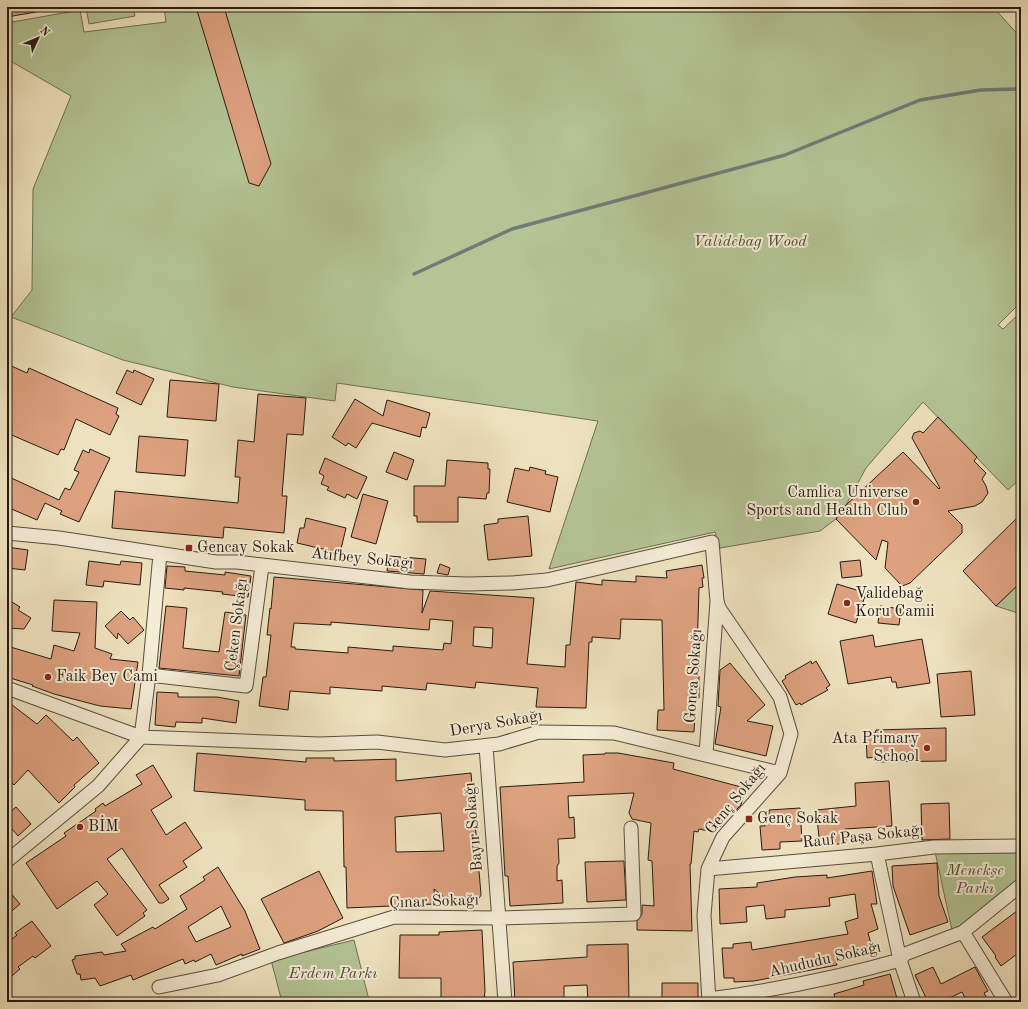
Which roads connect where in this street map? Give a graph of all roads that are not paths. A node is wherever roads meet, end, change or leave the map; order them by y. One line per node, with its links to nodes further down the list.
1 (7, 533): 3 (street, Atıfbey Sokağı)
2 (712, 542): 4 (street, Atıfbey Sokağı); 5 (street, Genç Sokağı)
3 (160, 554): 4 (street, Atıfbey Sokağı); 6 (street)
4 (262, 566): 6 (street, Çeken Sokağı)
5 (717, 601): 10 (street, Gonca Sokağı); 11 (street, Genç Sokağı)
6 (149, 676): 8 (street)
7 (7, 688): 8 (street, Derya Sokağı)
8 (141, 737): 9 (street, Derya Sokağı); 15 (street)
9 (486, 746): 10 (street, Derya Sokağı); 18 (street, Bayır Sokağı)
10 (706, 754): 11 (street, Derya Sokağı)
11 (780, 773): 16 (street, Genç Sokağı)
12 (632, 828): 18 (street, Çınar Sokağı)
13 (1021, 846): 14 (street, Rauf Paşa Sokağı)
14 (877, 854): 16 (street, Rauf Paşa Sokağı); 20 (street)
15 (7, 861)
16 (708, 869): 22 (street, Genç Sokağı)
17 (1021, 885): 19 (street, Ahududu Sokağı)
18 (499, 918): 21 (street, Çınar Sokağı); 23 (street, Bayır Sokağı)
19 (963, 932): 20 (street, Ahududu Sokağı); 25 (street)
20 (900, 960): 22 (street, Ahududu Sokağı); 24 (street)
21 (159, 987)
22 (709, 1000)
23 (505, 1002)
24 (914, 1002)
25 (1006, 1002)

